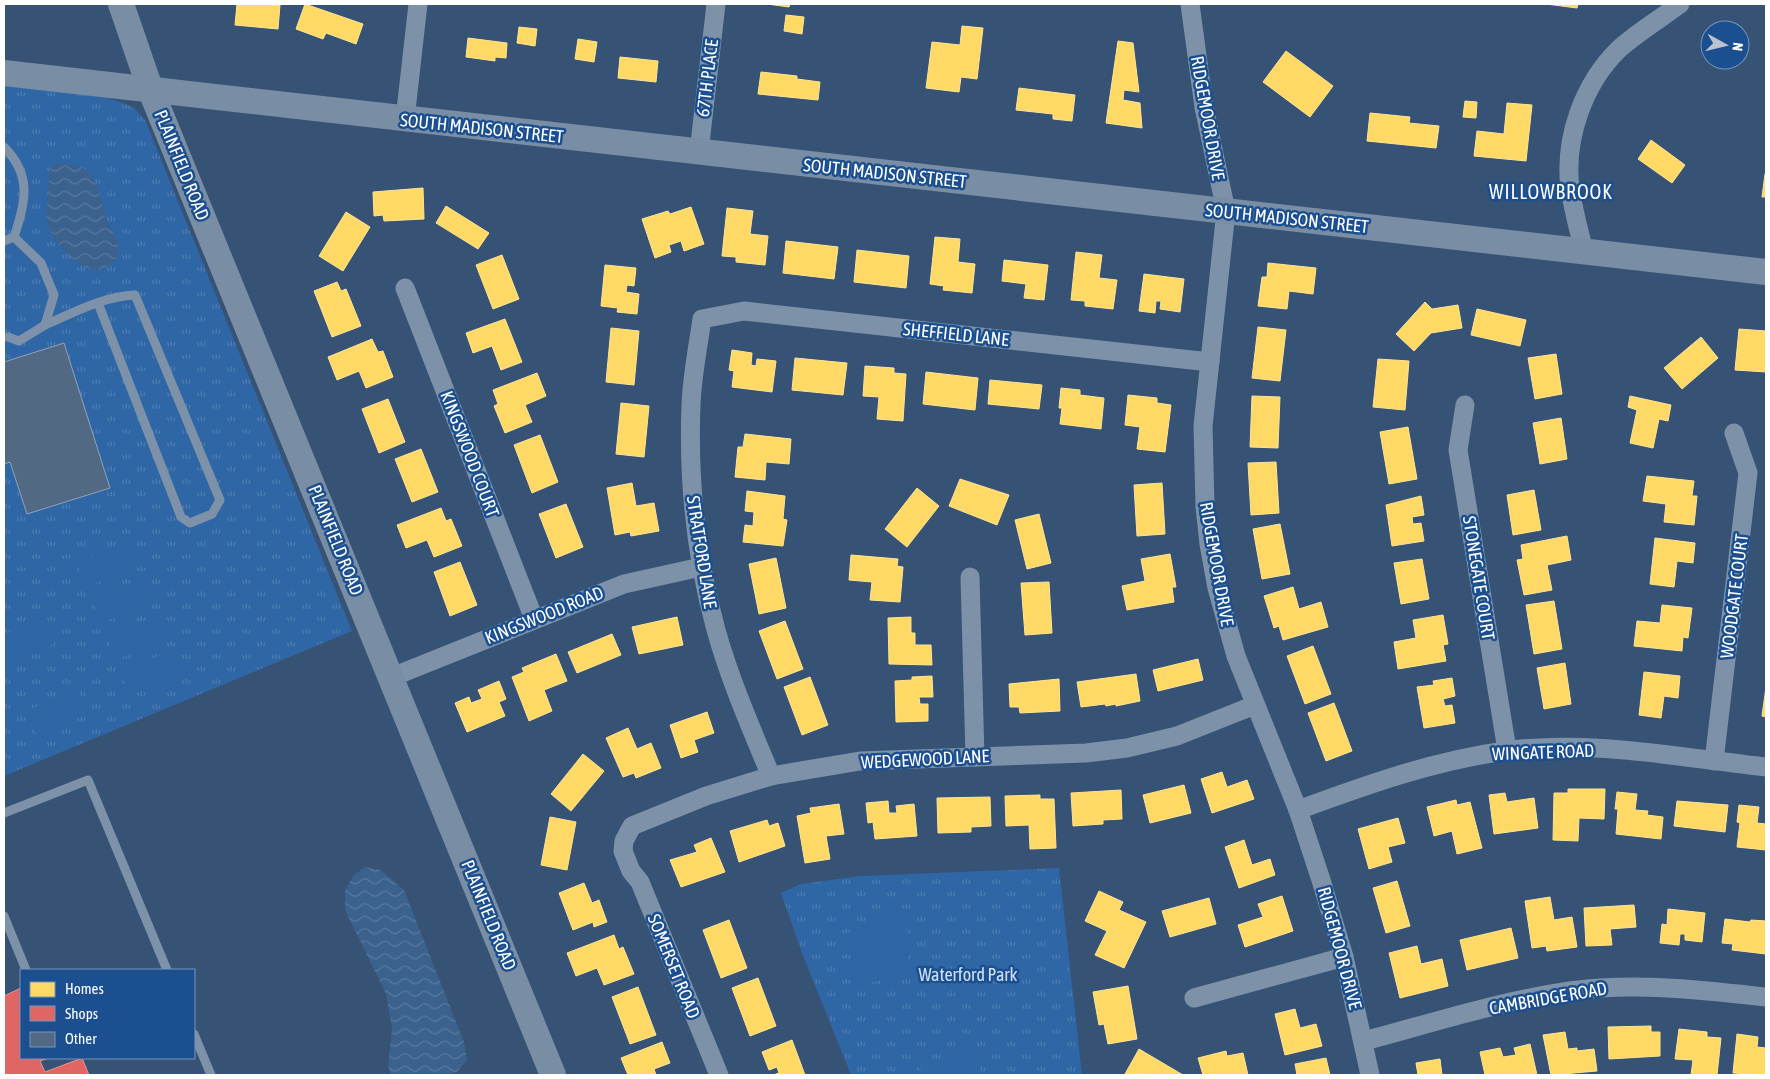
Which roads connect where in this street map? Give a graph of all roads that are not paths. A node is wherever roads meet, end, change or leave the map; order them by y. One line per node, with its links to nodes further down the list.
1 (121, 4): 7 (street, PLAINFIELD ROAD)
2 (418, 4): 8 (street)
3 (716, 4): 10 (street, 67TH PLACE)
4 (1190, 4): 11 (street, RIDGEMOOR DRIVE)
5 (1680, 4): 14 (street)
6 (4, 73): 7 (street, SOUTH MADISON STREET)
7 (151, 91): 8 (street, SOUTH MADISON STREET); 27 (street, PLAINFIELD ROAD)
8 (405, 119): 10 (street, SOUTH MADISON STREET)
9 (4, 147): 12 (lane)
10 (699, 152): 11 (street, SOUTH MADISON STREET)
11 (1226, 211): 14 (street, SOUTH MADISON STREET); 21 (street, RIDGEMOOR DRIVE)
12 (14, 237): 13 (lane); 19 (lane)
13 (4, 241)
14 (1584, 251): 15 (street, SOUTH MADISON STREET)
15 (1766, 272)
16 (405, 288): 26 (street, KINGSWOOD COURT)
17 (98, 303): 17 (lane); 19 (lane)
18 (702, 319): 21 (street, SHEFFIELD LANE); 24 (street, STRATFORD LANE)
19 (45, 324): 20 (lane)
20 (8, 337)
21 (1210, 362): 28 (street, RIDGEMOOR DRIVE)
22 (1465, 405): 29 (street, STONEGATE COURT)
23 (1734, 433): 31 (street, WOODGATE COURT)
24 (701, 567): 26 (street, KINGSWOOD ROAD); 33 (street, STRATFORD LANE)
25 (970, 577): 30 (street)
26 (534, 619): 27 (street, KINGSWOOD ROAD)
27 (392, 676): 46 (street, PLAINFIELD ROAD)
28 (1255, 705): 30 (street, WEDGEWOOD LANE); 34 (street, RIDGEMOOR DRIVE)
29 (1507, 750): 31 (street, WINGATE ROAD); 34 (street, WINGATE ROAD)
30 (975, 756): 33 (street, WEDGEWOOD LANE)
31 (1714, 761): 32 (street, WINGATE ROAD)
32 (1766, 767)
33 (771, 776): 36 (street, WEDGEWOOD LANE)
34 (1298, 810): 38 (street, RIDGEMOOR DRIVE)
35 (4, 813): 40 (lane)
36 (625, 858): 47 (street, SOMERSET ROAD)
37 (4, 916): 39 (lane)
38 (1344, 957): 42 (street); 44 (street, RIDGEMOOR DRIVE)
39 (26, 969)
40 (167, 969)
41 (1766, 997): 44 (street, CAMBRIDGE ROAD)
42 (1194, 998)
43 (195, 1036): 45 (lane)
44 (1364, 1041): 48 (street, RIDGEMOOR DRIVE)
45 (211, 1075)
46 (554, 1075)
47 (719, 1075)
48 (1370, 1075)

